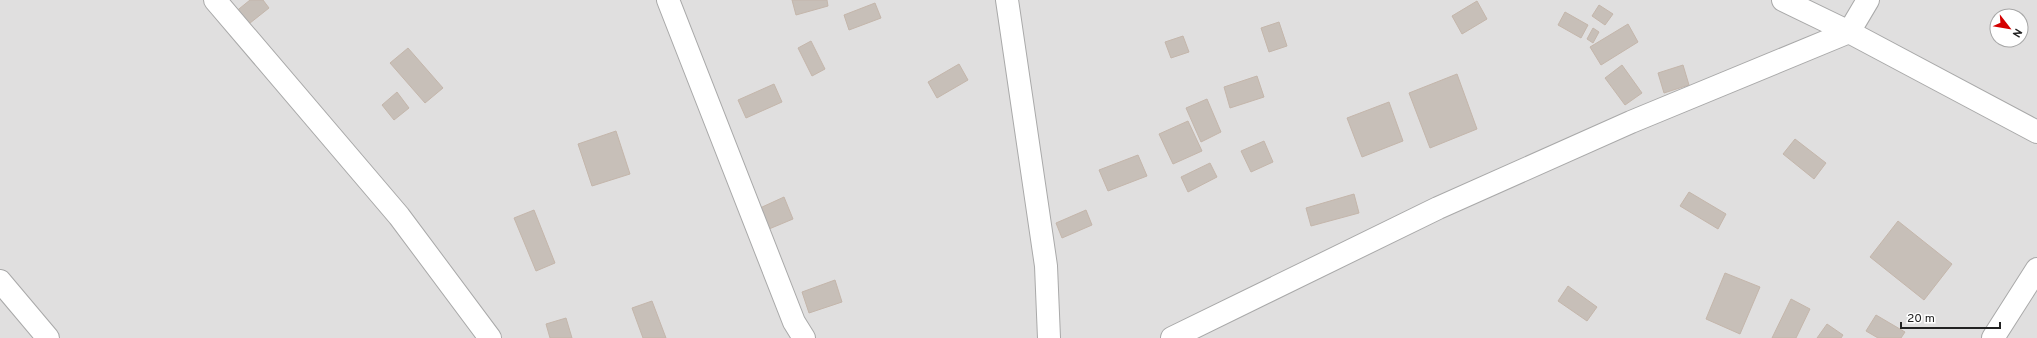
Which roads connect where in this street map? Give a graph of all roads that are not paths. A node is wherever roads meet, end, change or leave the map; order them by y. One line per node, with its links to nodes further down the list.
1 (215, 0): 11 (street)
2 (668, 0): 12 (street)
3 (1007, 0): 13 (street)
4 (1783, 0): 6 (street)
5 (1868, 0): 6 (street)
6 (1849, 32): 7 (street); 14 (street)
7 (2037, 132)
8 (2037, 269): 15 (street)
9 (0, 280): 10 (street)
10 (48, 338)
11 (490, 338)
12 (804, 338)
13 (1049, 338)
14 (1172, 338)
15 (1993, 338)

